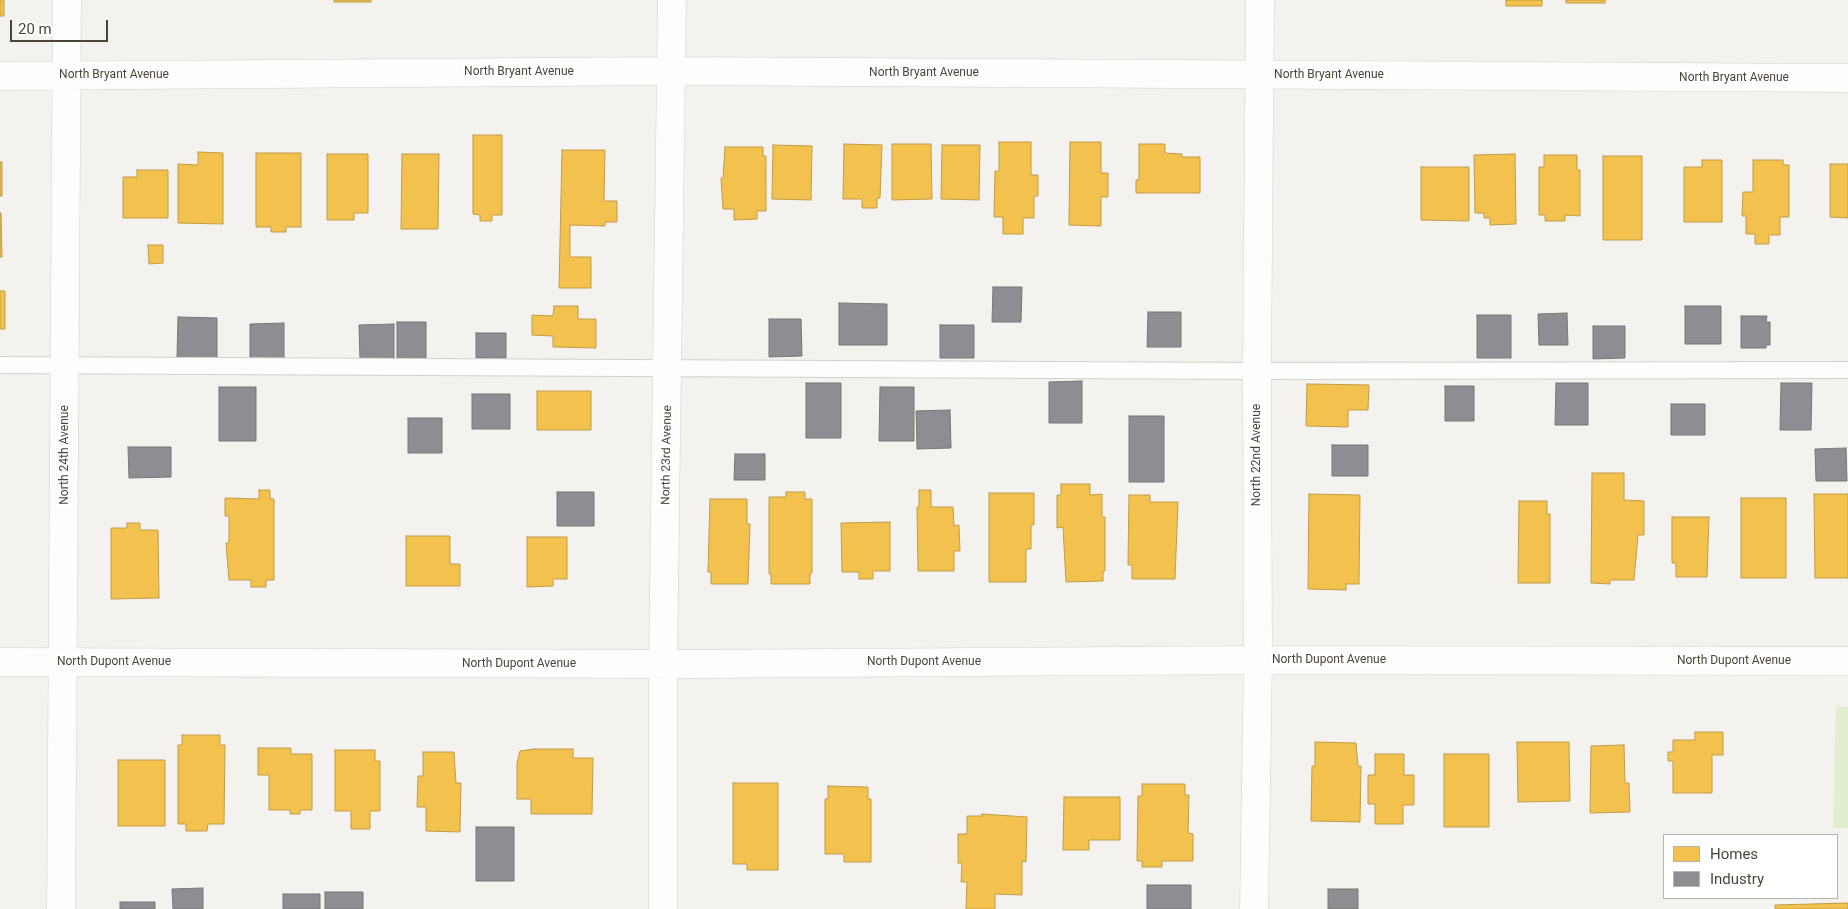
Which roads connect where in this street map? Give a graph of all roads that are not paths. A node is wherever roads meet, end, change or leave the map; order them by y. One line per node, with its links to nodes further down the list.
1 (67, 0): 6 (street, North 24th Avenue)
2 (672, 0): 4 (street, North 23rd Avenue)
3 (1260, 0): 5 (street, North 22nd Avenue)
4 (672, 71): 5 (street, North Bryant Avenue); 6 (street, North Bryant Avenue); 11 (street, North 23rd Avenue)
5 (1260, 74): 8 (street, North Bryant Avenue); 13 (street, North 22nd Avenue)
6 (67, 75): 7 (street, North Bryant Avenue); 9 (street, North 24th Avenue)
7 (0, 76)
8 (1848, 78)
9 (65, 363): 10 (lane); 11 (lane); 16 (street, North 24th Avenue)
10 (0, 364)
11 (669, 368): 13 (lane); 18 (street, North 23rd Avenue)
12 (1848, 370): 13 (lane)
13 (1257, 371): 14 (street, North 22nd Avenue)
14 (1258, 660): 17 (street, North Dupont Avenue); 18 (street, North Dupont Avenue); 21 (street, North 22nd Avenue)
15 (0, 662): 16 (street, North Dupont Avenue)
16 (64, 662): 18 (street, North Dupont Avenue); 19 (street, North 24th Avenue)
17 (1848, 662)
18 (663, 664): 20 (street, North 23rd Avenue)
19 (61, 909)
20 (662, 909)
21 (1254, 909)

